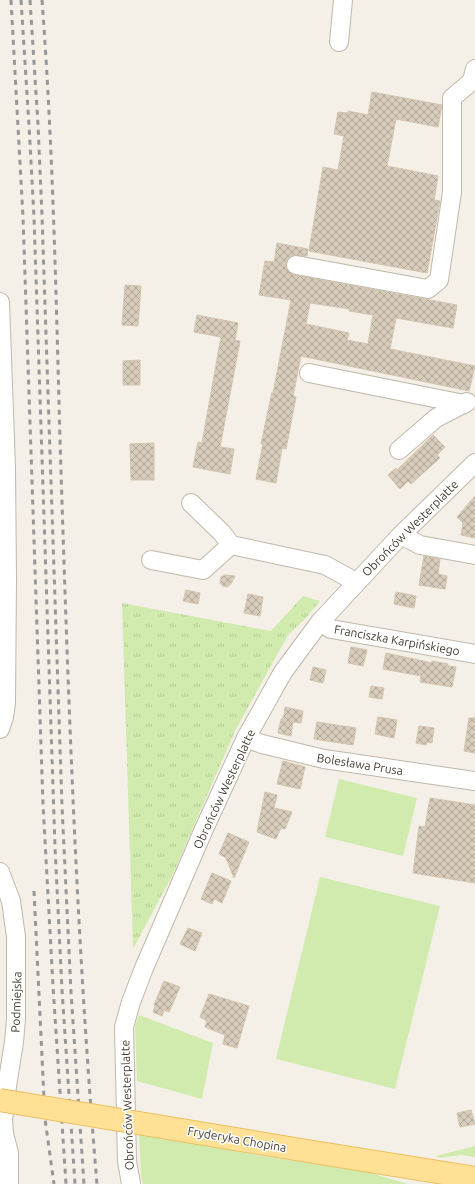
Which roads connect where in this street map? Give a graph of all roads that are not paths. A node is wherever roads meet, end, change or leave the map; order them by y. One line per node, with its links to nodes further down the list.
1 (343, 0): 2 (street)
2 (339, 42)
3 (475, 69): 4 (street)
4 (296, 265)
5 (0, 302): 18 (street)
6 (309, 373): 7 (street)
7 (469, 401): 8 (street)
8 (399, 450)
9 (475, 463): 11 (street, Obrońców Westerplatte)
10 (190, 503): 12 (street)
11 (401, 535): 13 (street); 15 (street, Obrońców Westerplatte)
12 (232, 544): 14 (street); 15 (street)
13 (475, 555)
14 (151, 560)
15 (356, 582): 16 (street, Obrońców Westerplatte)
16 (320, 622): 17 (street, Franciszka Karpińskiego); 19 (street, Obrońców Westerplatte)
17 (475, 654)
18 (1, 725)
19 (246, 738): 20 (street, Bolesława Prusa); 27 (street, Obrońców Westerplatte)
20 (475, 781)
21 (0, 872): 23 (street, Podmiejska)
22 (0, 1100): 24 (main road, Fryderyka Chopina, bridge)
23 (2, 1141): 26 (street, Podmiejska)
24 (443, 1178): 25 (main road, Fryderyka Chopina)
25 (475, 1178)
26 (9, 1184)
27 (131, 1184)

